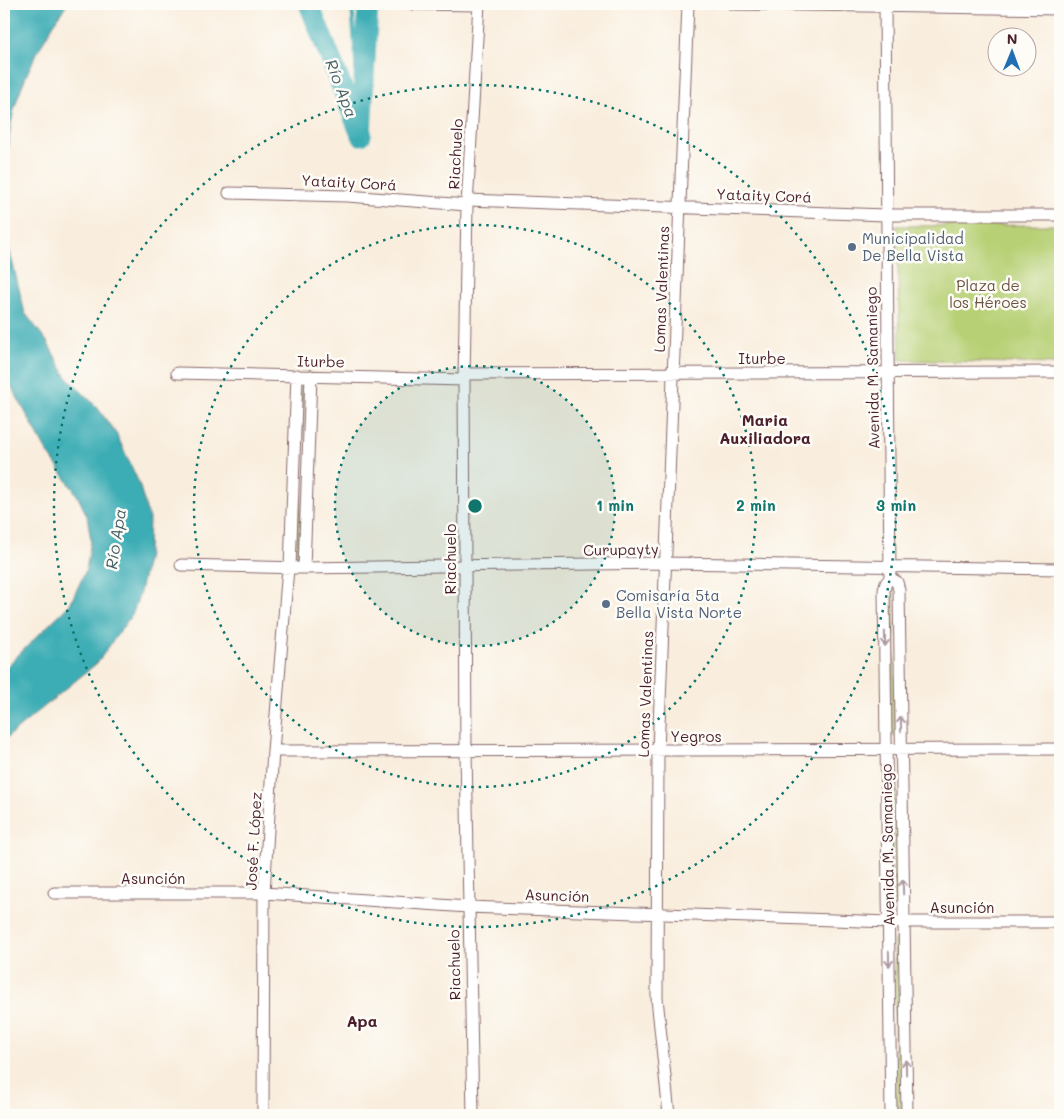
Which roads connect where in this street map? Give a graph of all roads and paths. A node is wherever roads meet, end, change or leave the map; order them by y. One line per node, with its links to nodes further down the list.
1 (413, 4): 2 (street)
2 (479, 4): 8 (street, Riachuelo)
3 (688, 4): 9 (street, Lomas Valentinas)
4 (732, 4): 5 (street)
5 (880, 6): 6 (street); 10 (street, Avenida M. Samaniego)
6 (1060, 9)
7 (229, 193): 8 (street, Yataity Corá)
8 (468, 202): 9 (street, Yataity Corá); 18 (street, Riachuelo)
9 (679, 206): 10 (street, Yataity Corá); 14 (street, Lomas Valentinas)
10 (885, 215): 11 (street, Yataity Corá); 15 (street, Avenida M. Samaniego)
11 (1060, 215)
12 (1060, 372): 15 (street, Iturbe)
13 (177, 373): 16 (street, Iturbe)
14 (673, 373): 15 (street, Iturbe); 18 (street, Iturbe); 19 (street, Lomas Valentinas)
15 (888, 373): 25 (street, Avenida M. Samaniego)
16 (297, 375): 17 (street, Iturbe); 22 (street, José F. López)
17 (311, 376): 18 (street, Iturbe); 23 (street)
18 (464, 377): 21 (street, Riachuelo)
19 (665, 564): 21 (street, Curupayty); 25 (street, Curupayty); 30 (street, Lomas Valentinas)
20 (181, 565): 22 (street, Curupayty)
21 (465, 566): 23 (street, Curupayty); 31 (street, Riachuelo)
22 (289, 568): 23 (street, Curupayty); 29 (street, José F. López)
23 (304, 568)
24 (1060, 569): 25 (street, Curupayty)
25 (890, 572): 26 (street, Avenida M. Samaniego, one-way to 25); 28 (street, Avenida M. Samaniego, one-way to 28)
26 (901, 749): 27 (street, Yegros); 28 (street, Yegros); 37 (street, Avenida M. Samaniego, one-way to 26)
27 (1060, 749)
28 (886, 750): 30 (street, Yegros); 36 (street, Avenida M. Samaniego)
29 (273, 751): 31 (street, Yegros); 33 (street, José F. López)
30 (658, 751): 31 (street, Yegros); 35 (street, Lomas Valentinas)
31 (466, 752): 34 (street, Riachuelo)
32 (54, 892): 33 (street, Asunción)
33 (264, 894): 34 (street, Asunción); 39 (street, José F. López)
34 (468, 907): 35 (street, Asunción); 40 (street, Riachuelo)
35 (657, 913): 36 (street, Asunción); 41 (street, Lomas Valentinas)
36 (889, 922): 37 (street, Asunción); 42 (street, Avenida M. Samaniego, one-way to 42)
37 (904, 922): 38 (street, Asunción); 43 (street, Avenida M. Samaniego, one-way to 37)
38 (1060, 922)
39 (262, 1115)
40 (473, 1115)
41 (670, 1115)
42 (891, 1115)
43 (906, 1115)

